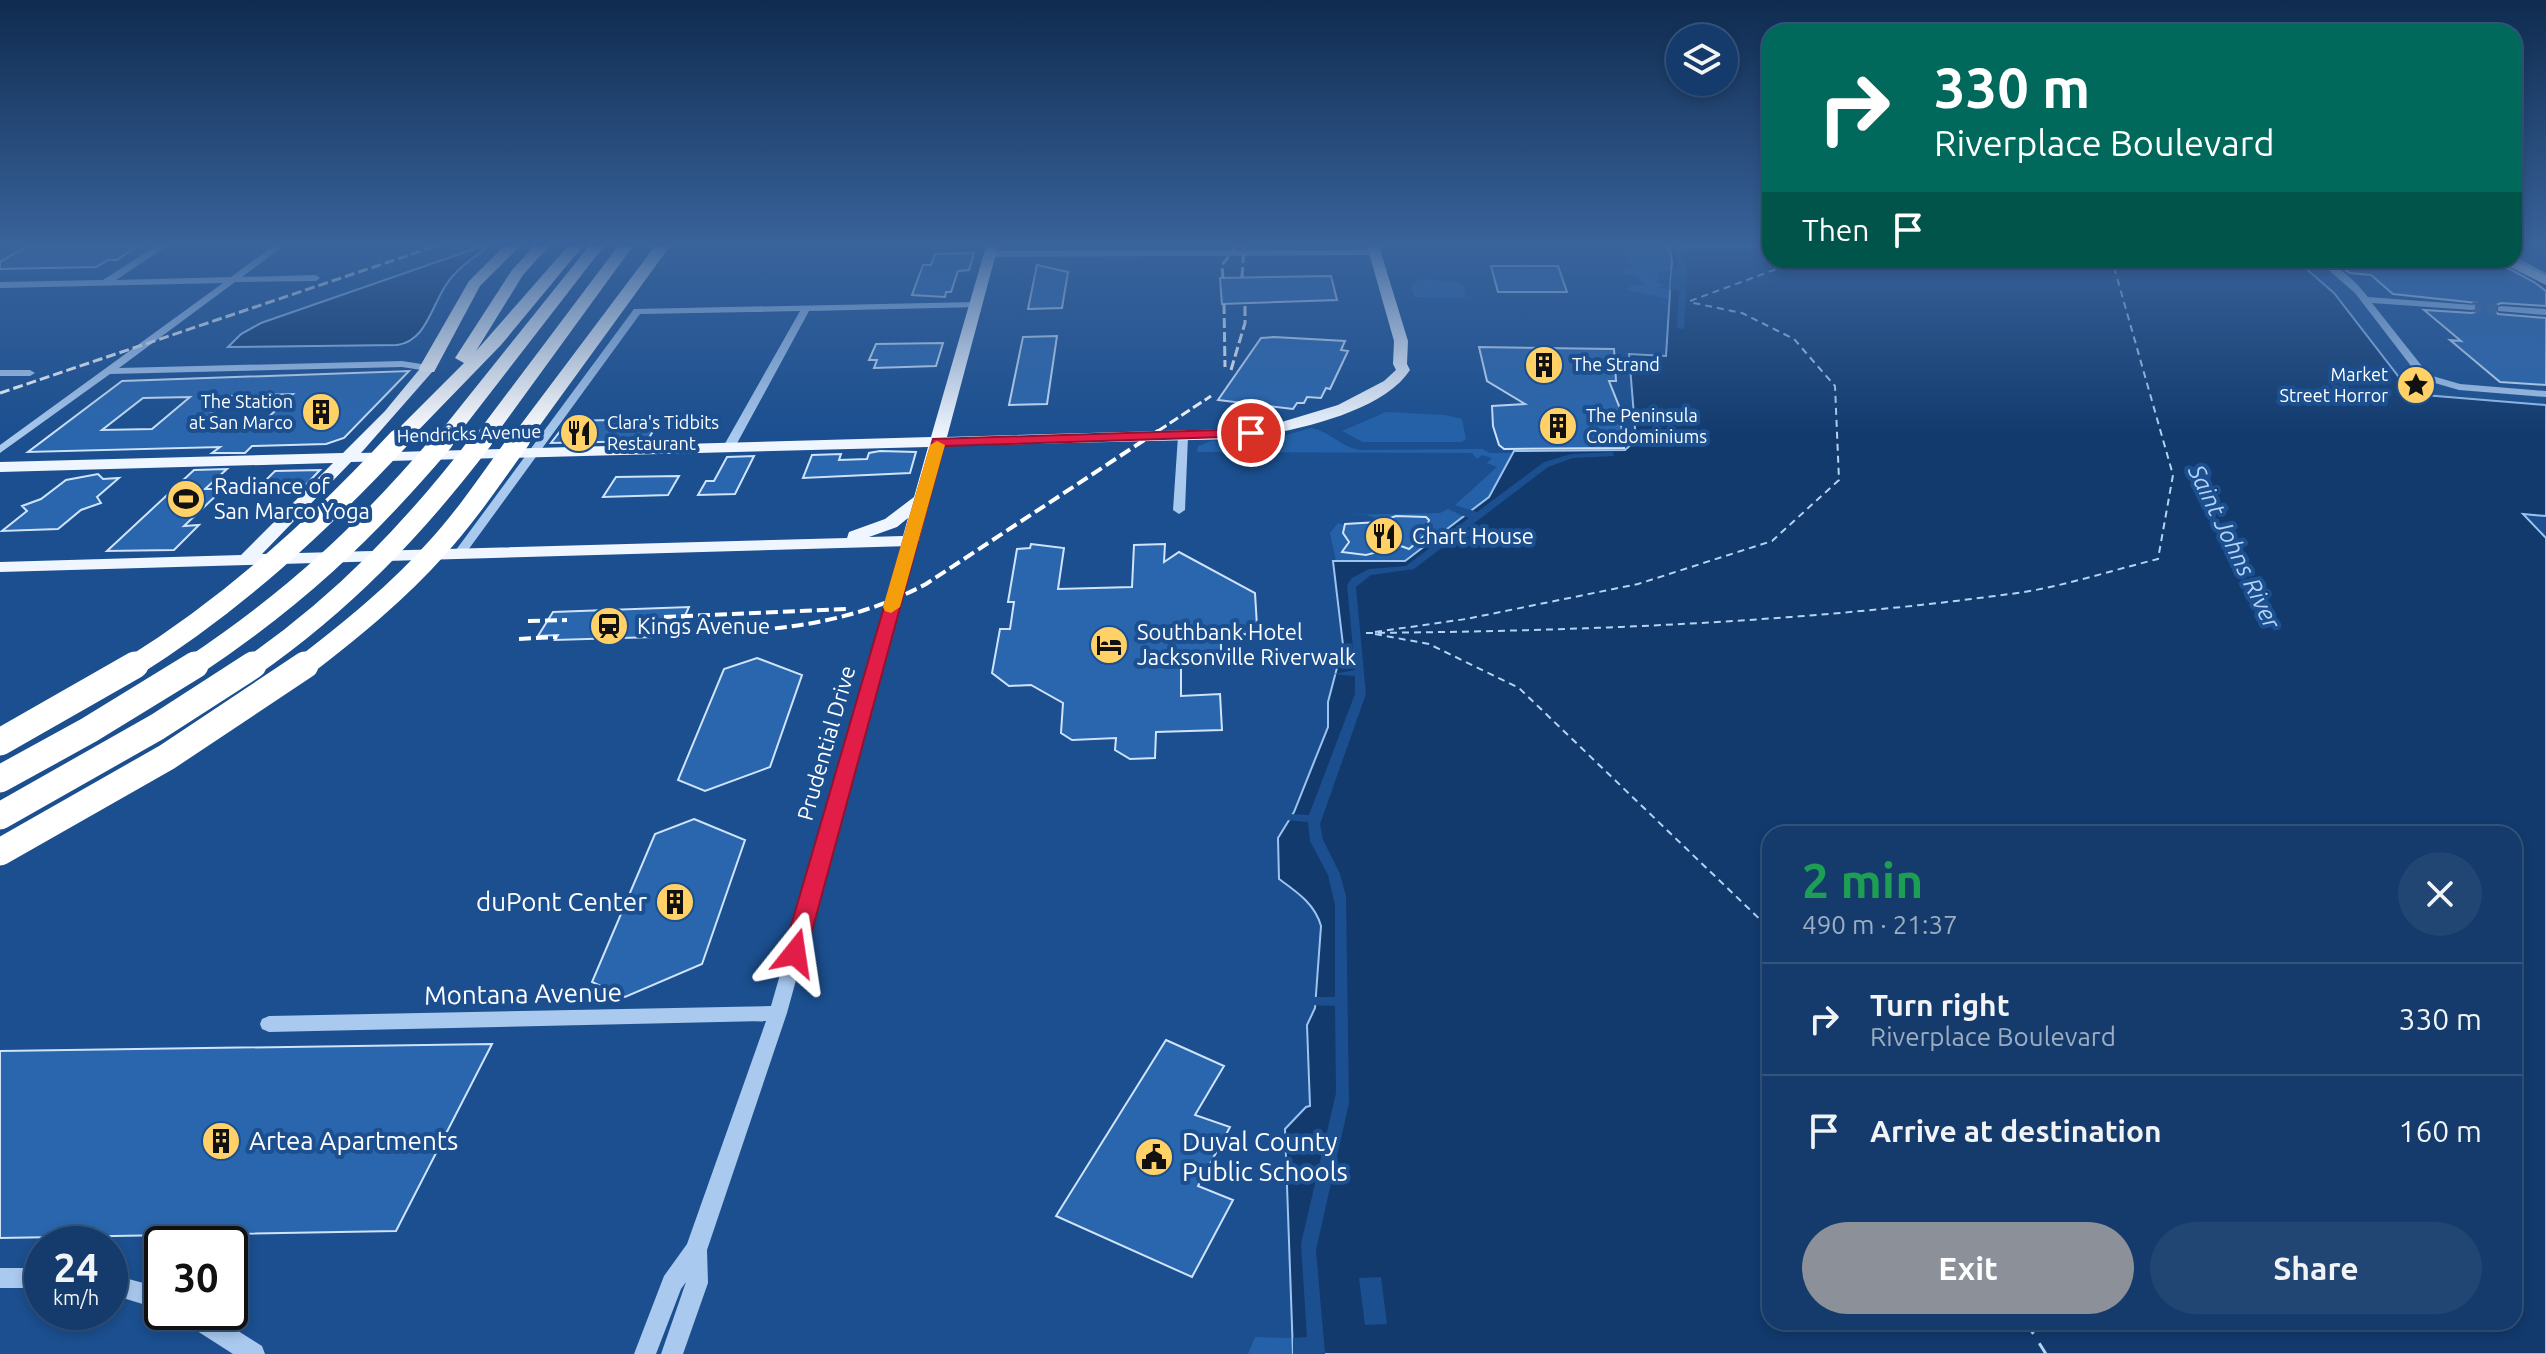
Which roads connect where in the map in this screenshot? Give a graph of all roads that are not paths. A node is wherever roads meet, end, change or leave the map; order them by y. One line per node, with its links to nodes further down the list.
1 (193, 309): 17 (street)
2 (460, 309): 16 (highway)
3 (478, 309): 21 (highway)
4 (494, 309): 21 (highway)
5 (522, 309): 23 (highway)
6 (550, 309): 38 (highway, bridge)
7 (579, 309): 39 (highway, bridge)
8 (618, 309): 25 (highway)
9 (739, 309): 25 (street)
10 (805, 309): 26 (street)
11 (975, 309): 24 (main road, Prudential Drive)
12 (1391, 309): 22 (main road, Hendricks Avenue)
13 (2372, 309): 20 (street)
14 (2504, 309): 15 (street)
15 (2546, 312)
16 (428, 368): 17 (street); 28 (main road)
17 (109, 371): 27 (street)
18 (0, 373): 19 (street)
19 (30, 373)
20 (2546, 394)
21 (431, 400): 23 (highway)
22 (1183, 436): 24 (main road, Hendricks Avenue); 31 (street)
23 (399, 439): 37 (highway, bridge)
24 (938, 442): 26 (main road, Hendricks Avenue); 30 (main road, Prudential Drive)
25 (527, 446): 26 (main road, Hendricks Avenue); 28 (main road, Hendricks Avenue); 34 (street); 40 (highway, bridge)
26 (729, 447)
27 (0, 450)
28 (348, 458): 29 (main road, Hendricks Avenue); 35 (main road)
29 (0, 467)
30 (921, 500): 32 (main road, Prudential Drive); 33 (main road)
31 (1179, 510)
32 (910, 541): 33 (main road); 41 (street, Prudential Drive)
33 (816, 544): 34 (main road)
34 (459, 554): 35 (main road)
35 (246, 560): 36 (main road)
36 (0, 567)
37 (0, 742)
38 (0, 779)
39 (0, 816)
40 (0, 852)
41 (778, 1013): 42 (street, Montana Avenue); 43 (street, Prudential Drive)
42 (269, 1024)
43 (696, 1250): 48 (street, Prudential Drive); 49 (street, Prudential Drive)
44 (0, 1278): 45 (street)
45 (24, 1278)
46 (216, 1330): 47 (street)
47 (254, 1354)
48 (645, 1354)
49 (672, 1354)

